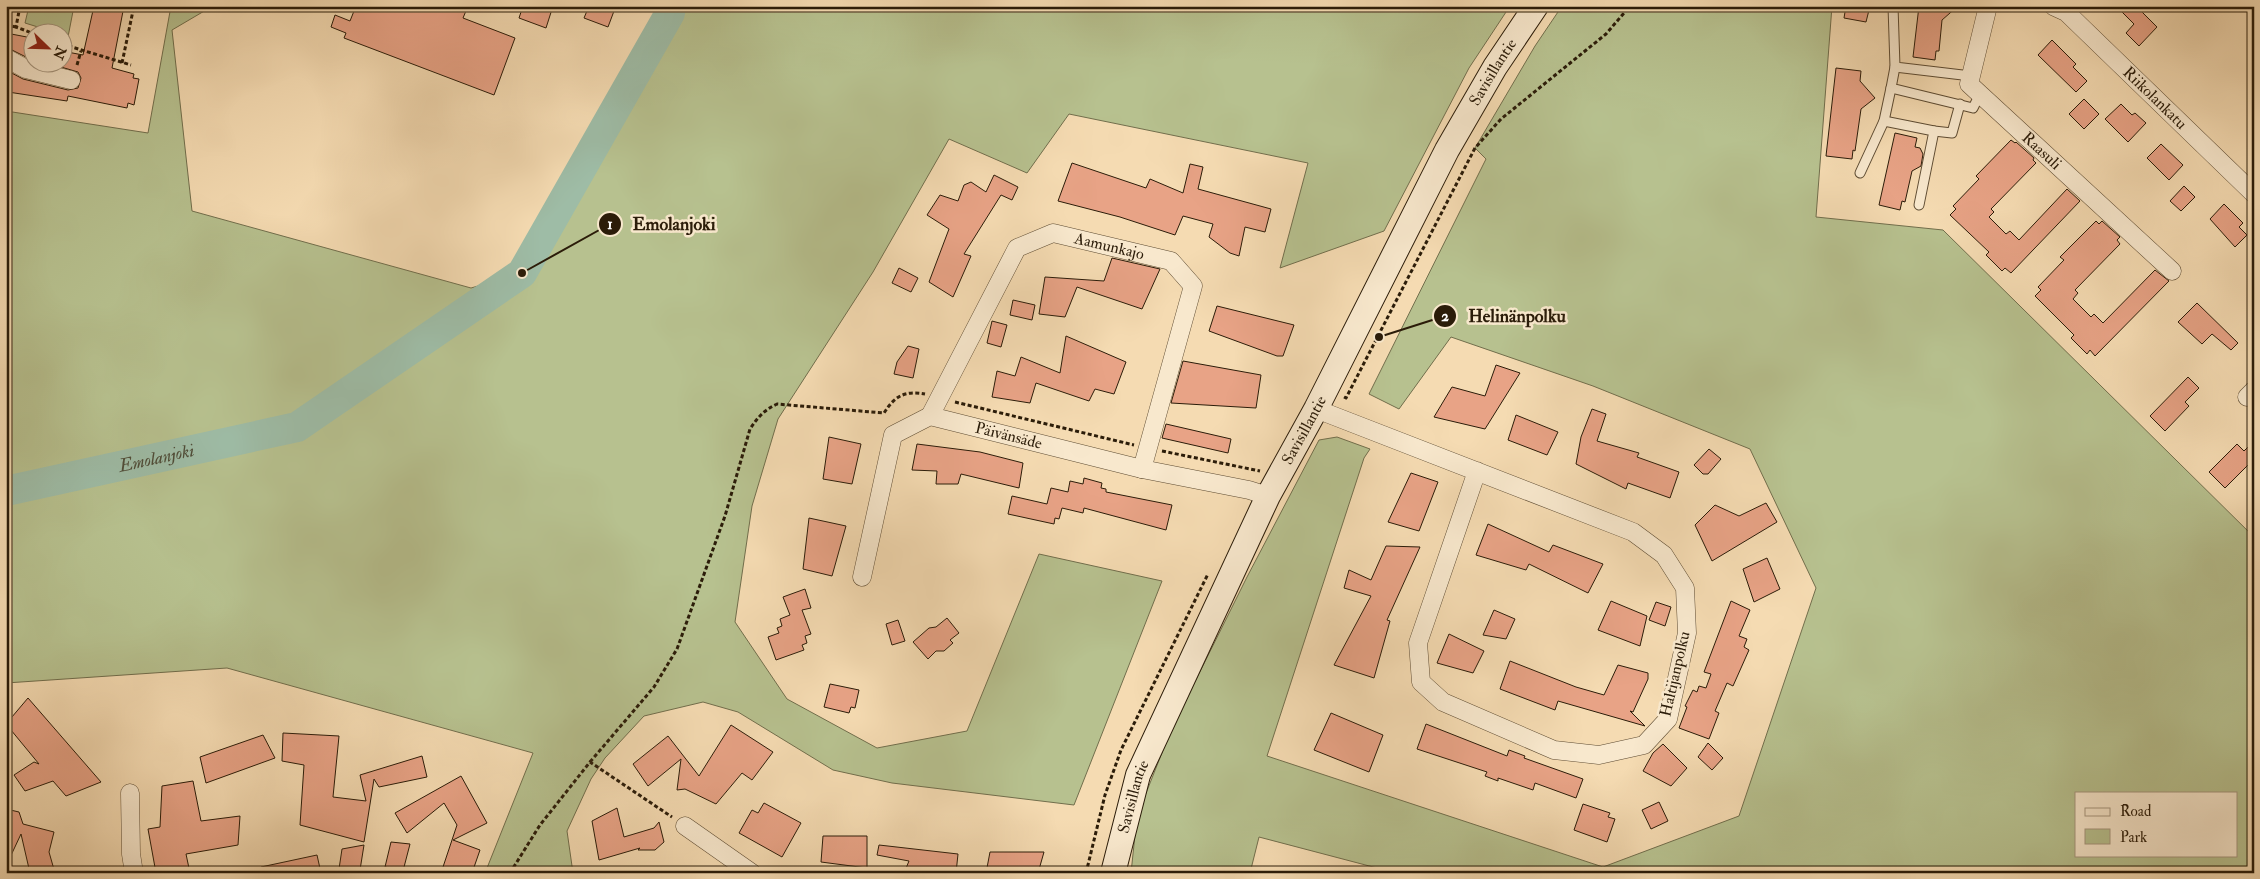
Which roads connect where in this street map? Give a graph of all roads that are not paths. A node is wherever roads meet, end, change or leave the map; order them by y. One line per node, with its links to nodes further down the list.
1 (1536, 6): 18 (street, Savisillantie)
2 (1893, 6): 6 (lane)
3 (1988, 6): 7 (street)
4 (2053, 6): 15 (street, Riikolankatu)
5 (6, 58): 8 (street)
6 (1895, 66): 7 (lane); 9 (lane)
7 (1972, 76): 10 (street, Raasuli)
8 (71, 80)
9 (1891, 88): 11 (lane); 12 (lane)
10 (1980, 94): 11 (lane); 17 (street, Raasuli)
11 (1960, 104): 13 (lane)
12 (1884, 121): 13 (lane); 14 (lane)
13 (1934, 131): 16 (lane)
14 (1860, 173)
15 (2254, 194)
16 (1919, 205)
17 (2172, 272)
18 (1316, 409): 21 (street, Haltijanpolku); 22 (street, Savisillantie)
19 (930, 416): 20 (street, Päivänsäde); 20 (street, Aamunkajo); 23 (street)
20 (1142, 469): 22 (street, Päivänsäde)
21 (1477, 471): 21 (street, Haltijanpolku)
22 (1268, 496): 28 (street, Savisillantie)
23 (862, 577)
24 (130, 793): 26 (street)
25 (684, 826): 27 (street)
26 (134, 873)
27 (752, 873)
28 (1113, 873)

